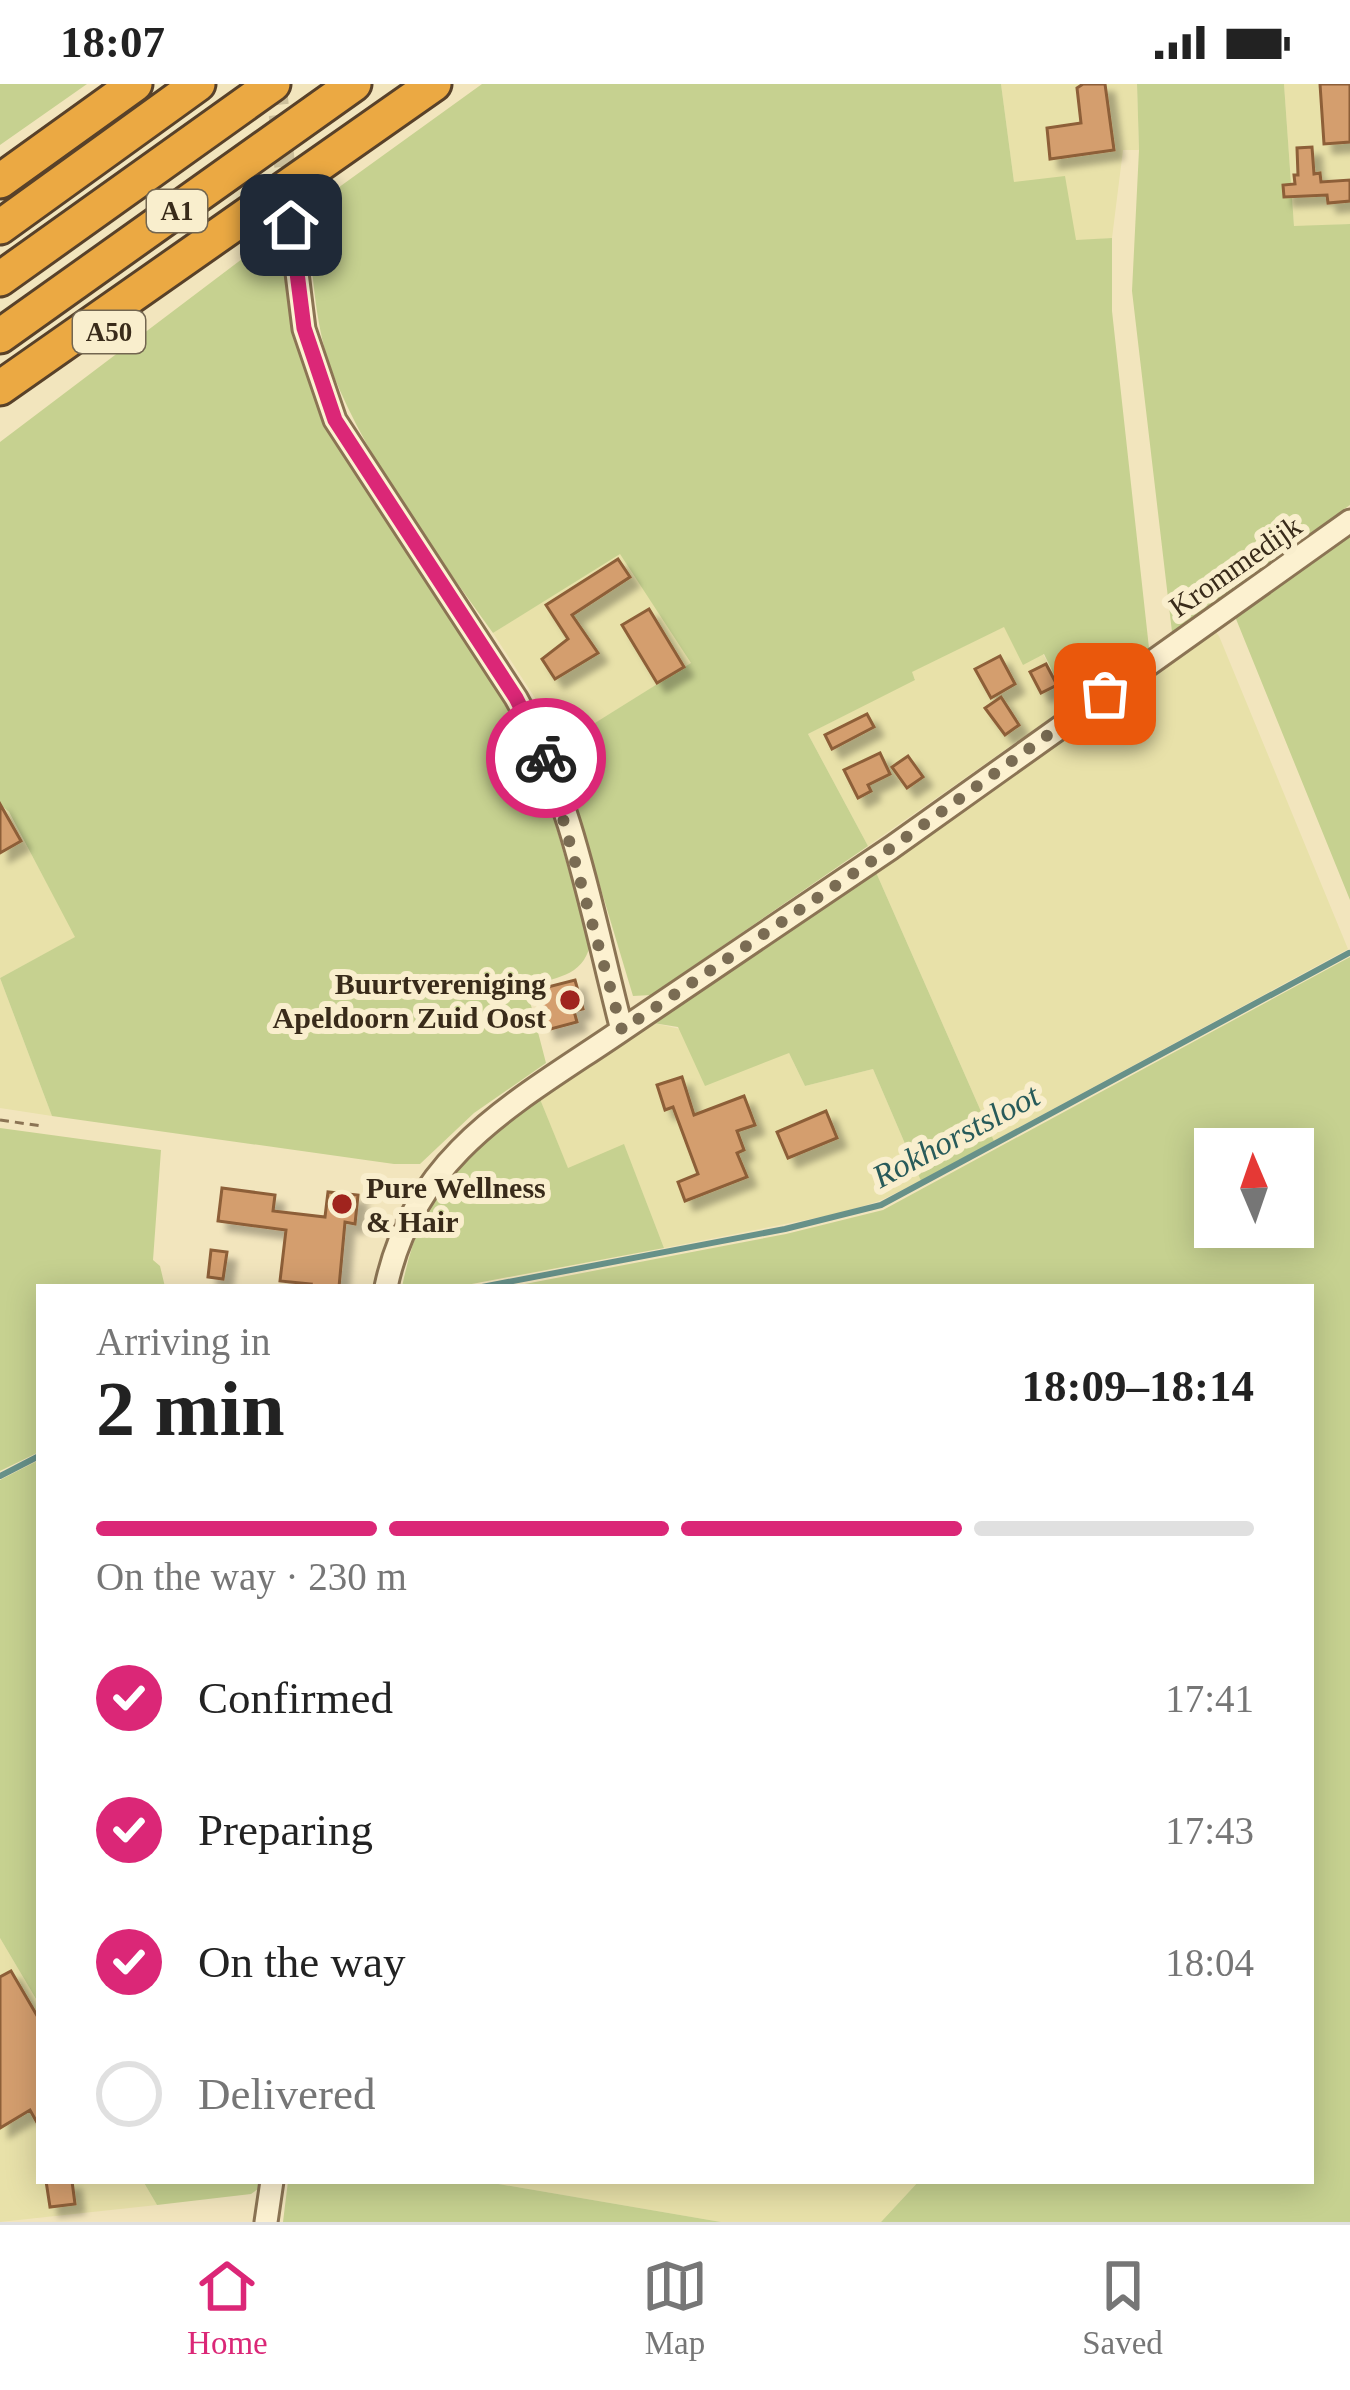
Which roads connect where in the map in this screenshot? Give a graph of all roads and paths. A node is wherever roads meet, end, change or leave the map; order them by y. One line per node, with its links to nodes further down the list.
1 (135, 84): 6 (highway)
2 (198, 84): 8 (highway)
3 (273, 84): 10 (highway, A1)
4 (354, 84): 11 (highway, A1)
5 (434, 84): 9 (highway, A1)
6 (0, 181)
7 (291, 225): 15 (street)
8 (0, 226)
9 (213, 242): 12 (highway, A1); 13 (highway, A50)
10 (0, 279)
11 (0, 336)
12 (0, 388)
13 (0, 417)
14 (1350, 521): 15 (street, Krommedijk)
15 (622, 1030): 18 (street, Krommedijk)
16 (0, 1120): 17 (path)
17 (42, 1126)
18 (387, 1284)
19 (272, 2184): 20 (street)
20 (266, 2222)

